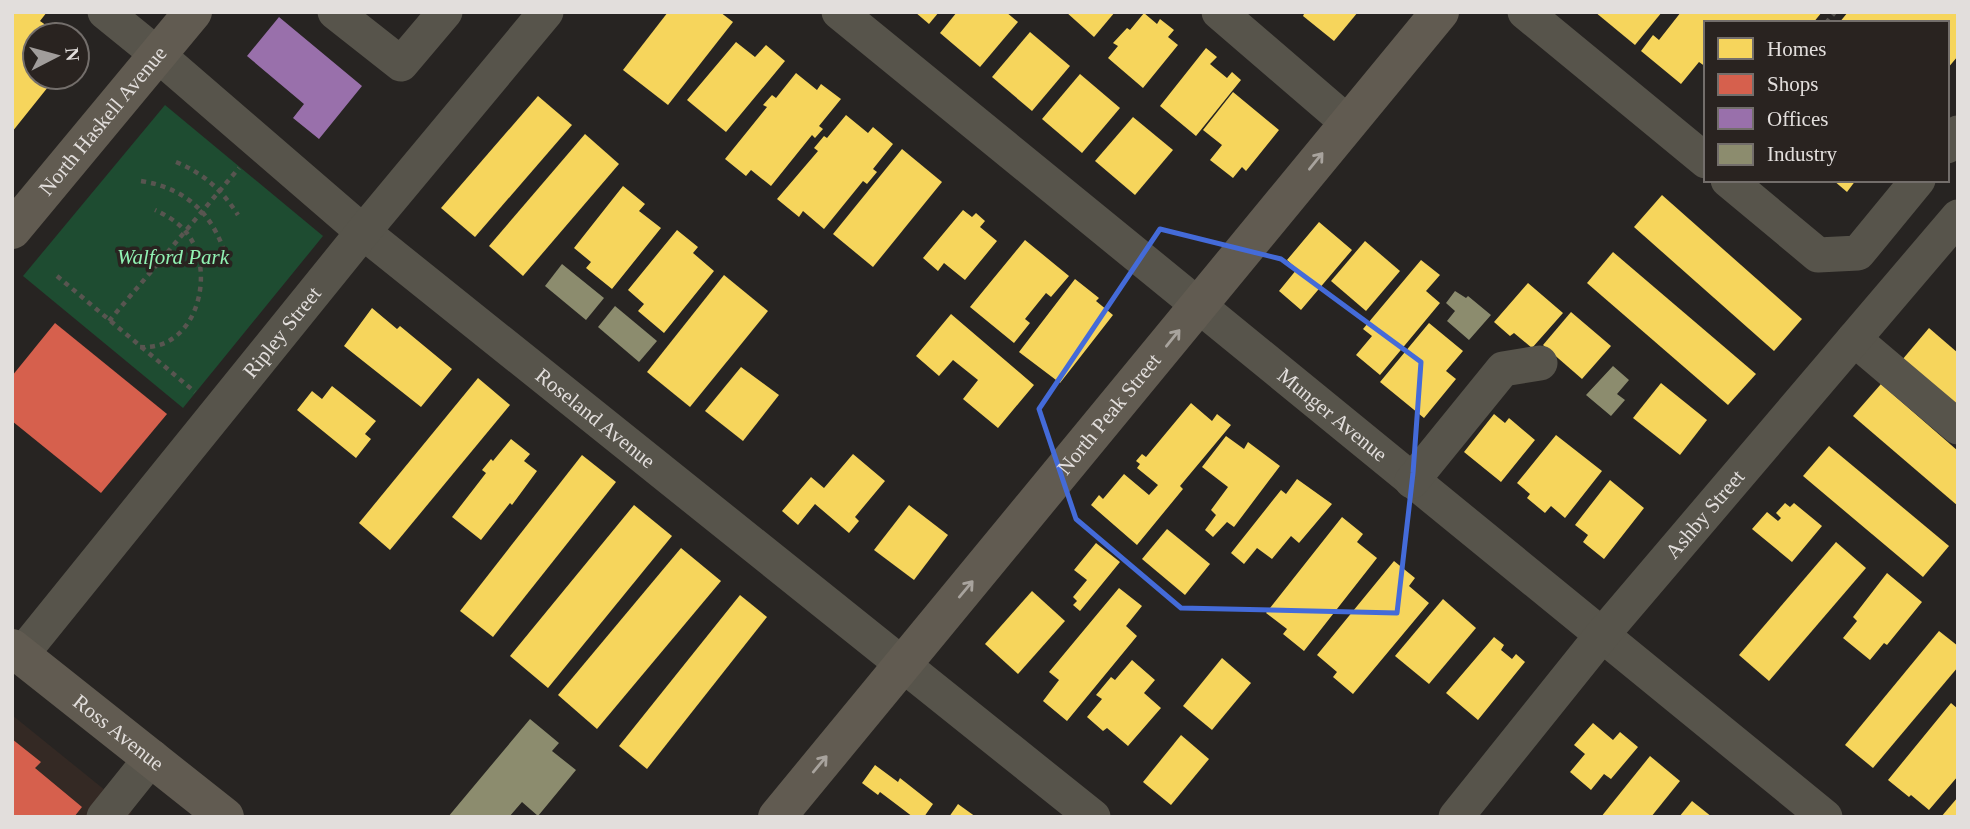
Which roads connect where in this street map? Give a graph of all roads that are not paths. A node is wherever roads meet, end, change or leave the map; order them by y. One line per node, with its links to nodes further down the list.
1 (105, 12): 10 (street, Roseland Avenue)
2 (193, 12): 10 (main road, North Haskell Avenue)
3 (335, 12): 4 (street)
4 (445, 12)
5 (547, 12): 17 (street, Ripley Street)
6 (839, 12): 18 (street, Munger Avenue)
7 (1219, 12): 11 (street)
8 (1440, 12): 11 (main road, North Peak Street)
9 (1525, 12): 12 (street)
10 (158, 55): 16 (main road, North Haskell Avenue); 17 (street, Roseland Avenue)
11 (1348, 122): 18 (main road, North Peak Street, one-way to 11)
12 (1704, 159)
13 (1730, 182): 14 (street)
14 (1916, 182)
15 (1958, 217): 19 (street, Ashby Street)
16 (12, 230)
17 (363, 232): 24 (street, Ripley Street); 25 (street, Roseland Avenue)
18 (1200, 305): 22 (street, Munger Avenue); 25 (main road, North Peak Street, one-way to 18)
19 (1854, 339): 21 (street); 23 (street, Ashby Street)
20 (1541, 363): 22 (street)
21 (1958, 427)
22 (1412, 481): 23 (street, Munger Avenue)
23 (1602, 635): 31 (street, Ashby Street); 32 (street, Munger Avenue)
24 (17, 651): 26 (main road, Ross Avenue)
25 (903, 665): 29 (main road, North Peak Street, one-way to 25); 30 (street, Roseland Avenue)
26 (152, 757): 27 (street); 28 (main road, Ross Avenue)
27 (104, 817)
28 (225, 817)
29 (777, 817)
30 (1093, 817)
31 (1456, 817)
32 (1825, 817)

